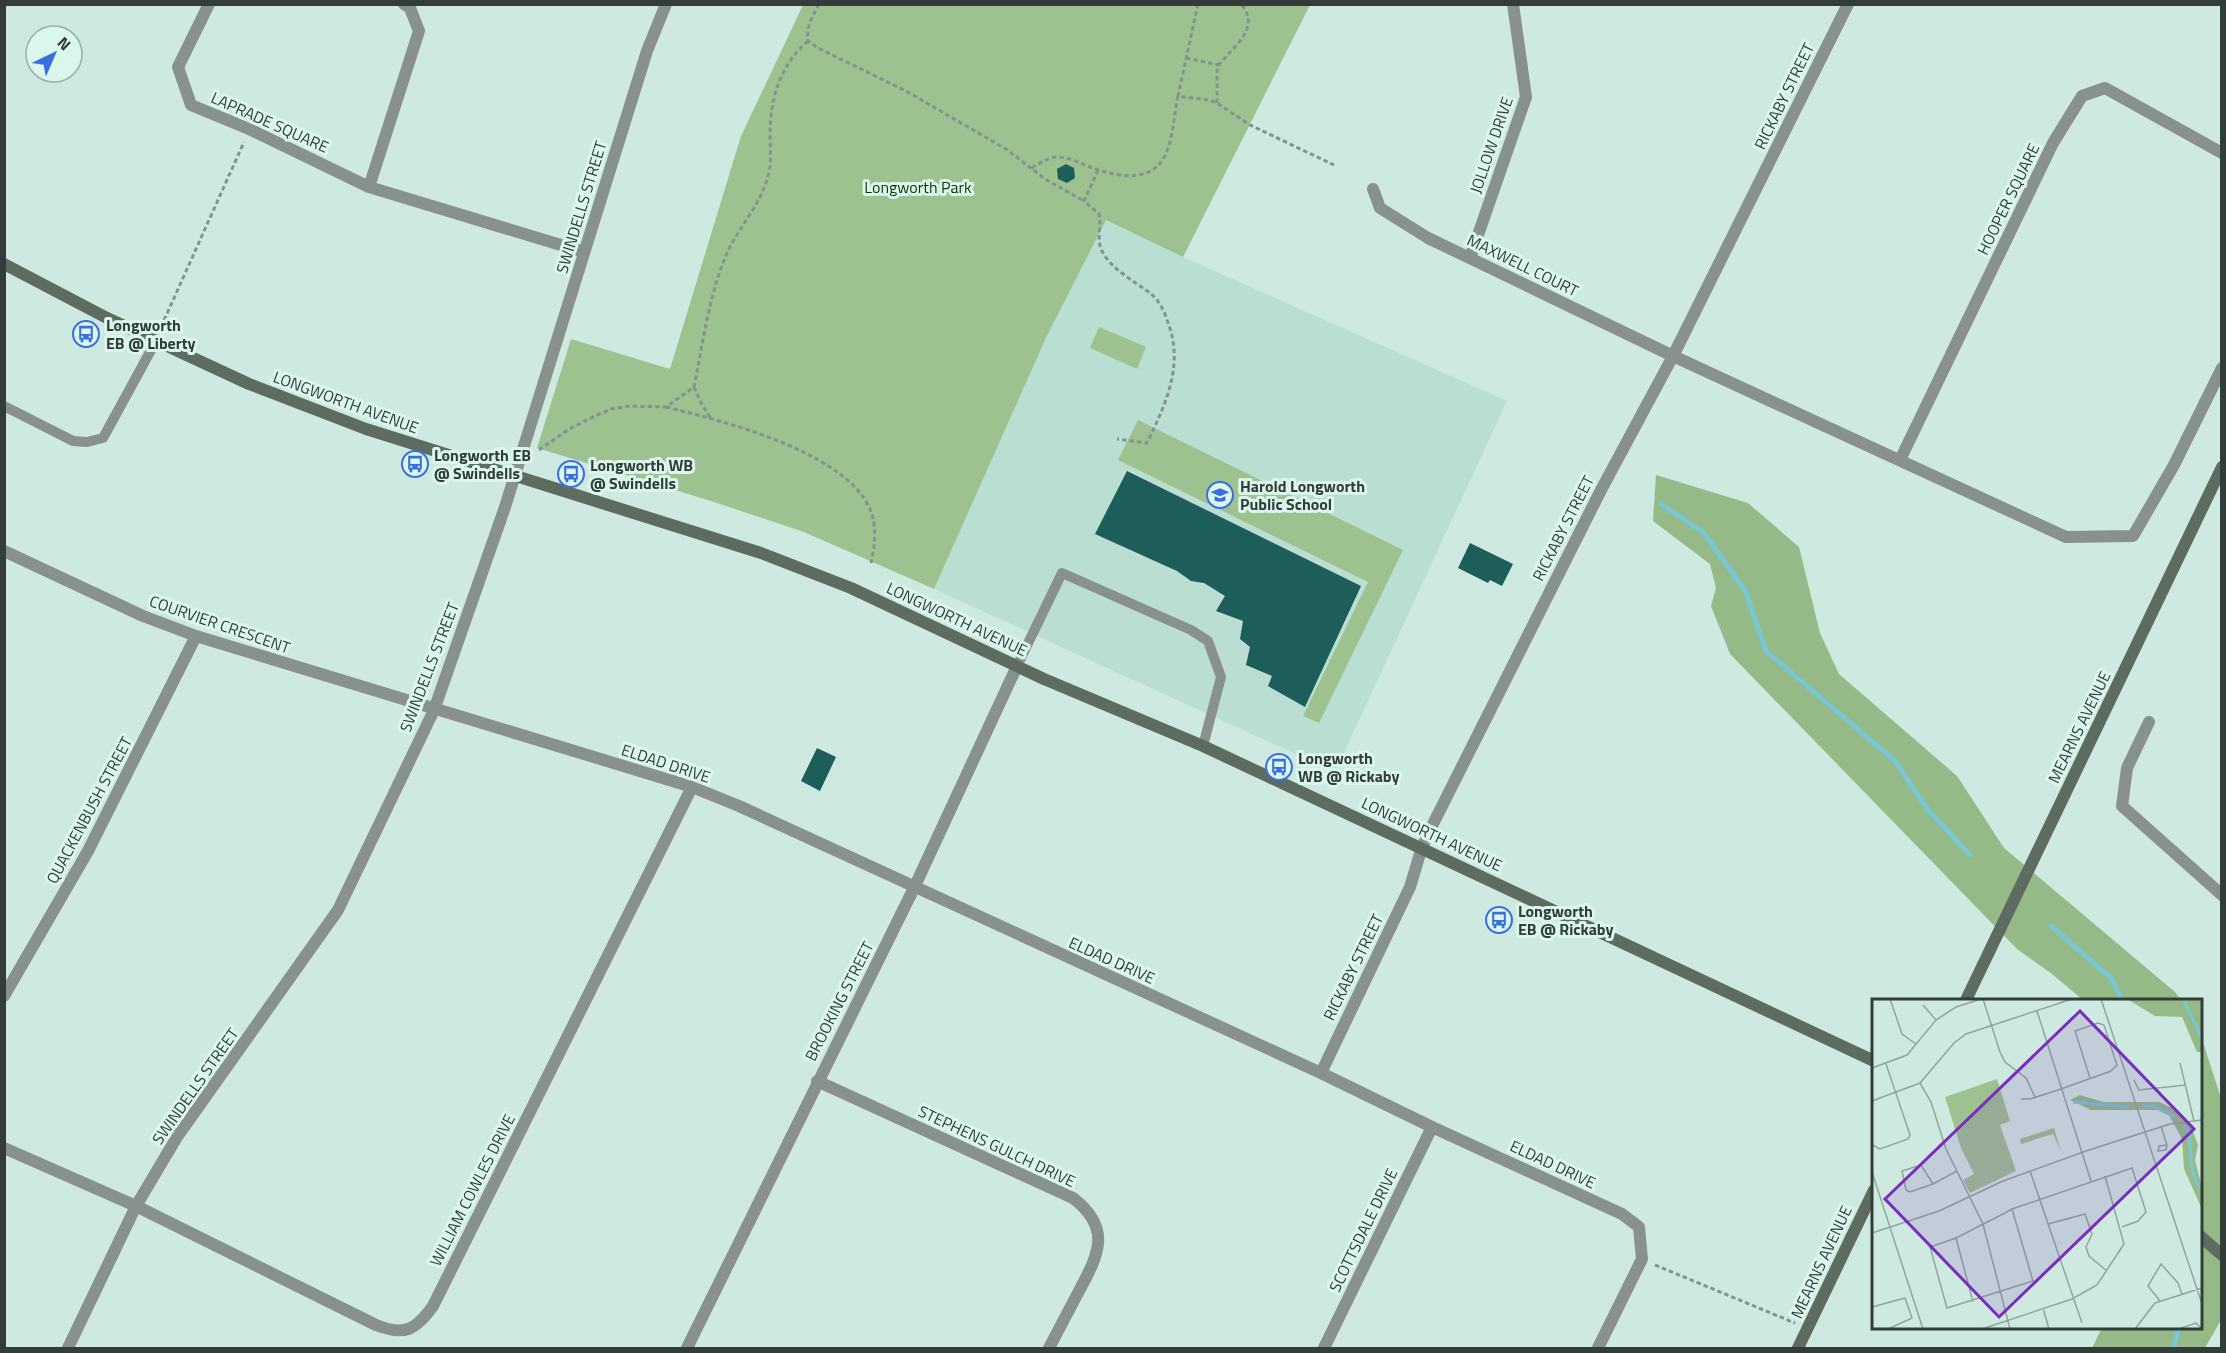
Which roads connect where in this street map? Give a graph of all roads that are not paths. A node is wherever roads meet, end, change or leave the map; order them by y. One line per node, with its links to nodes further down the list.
1 (209, 4): 7 (street, LAPRADE SQUARE)
2 (404, 4): 7 (street)
3 (666, 4): 9 (street, SWINDELLS STREET)
4 (1513, 4): 10 (street, JOLLOW DRIVE)
5 (1848, 4): 13 (street, RICKABY STREET)
6 (2222, 153): 16 (street, HOOPER SQUARE)
7 (369, 187): 9 (street, LAPRADE SQUARE)
8 (1373, 189): 10 (street, MAXWELL COURT)
9 (584, 252): 18 (street, SWINDELLS STREET)
10 (1470, 258): 13 (street, MAXWELL COURT)
11 (4, 264): 12 (street, LONGWORTH AVENUE)
12 (156, 341): 15 (lane); 18 (street, LONGWORTH AVENUE)
13 (1673, 356): 16 (street); 26 (street, RICKABY STREET)
14 (2222, 368): 16 (street)
15 (4, 406)
16 (1900, 460)
17 (2222, 467): 30 (street, MEARNS AVENUE)
18 (515, 476): 21 (street, LONGWORTH AVENUE); 22 (street, SWINDELLS STREET)
19 (4, 551): 20 (street, COURVIER CRESCENT)
20 (196, 636): 22 (street, COURVIER CRESCENT); 29 (street, QUACKENBUSH STREET)
21 (1017, 666): 24 (street, LONGWORTH AVENUE); 24 (lane); 27 (street, BROOKING STREET)
22 (434, 710): 25 (street, ELDAD DRIVE); 37 (street, SWINDELLS STREET)
23 (2150, 722): 28 (street)
24 (1203, 746): 26 (street, LONGWORTH AVENUE)
25 (692, 787): 27 (street, ELDAD DRIVE); 37 (street, WILLIAM COWLES DRIVE)
26 (1422, 848): 31 (street, LONGWORTH AVENUE); 32 (street, RICKABY STREET)
27 (914, 888): 32 (street, ELDAD DRIVE); 33 (street, BROOKING STREET)
28 (2222, 895)
29 (4, 996)
30 (1966, 999)
31 (1872, 1059)
32 (1321, 1073): 34 (street, ELDAD DRIVE)
33 (817, 1081): 41 (street, BROOKING STREET); 42 (street, STEPHENS GULCH DRIVE)
34 (1432, 1127): 43 (street, SCOTTSDALE DRIVE); 44 (street, ELDAD DRIVE)
35 (4, 1148): 37 (street)
36 (1872, 1194): 45 (street, MEARNS AVENUE)
37 (136, 1206): 40 (street, SWINDELLS STREET)
38 (2202, 1238): 39 (street)
39 (2222, 1255)
40 (68, 1348)
41 (687, 1348)
42 (1049, 1348)
43 (1324, 1348)
44 (1598, 1348)
45 (1798, 1348)

